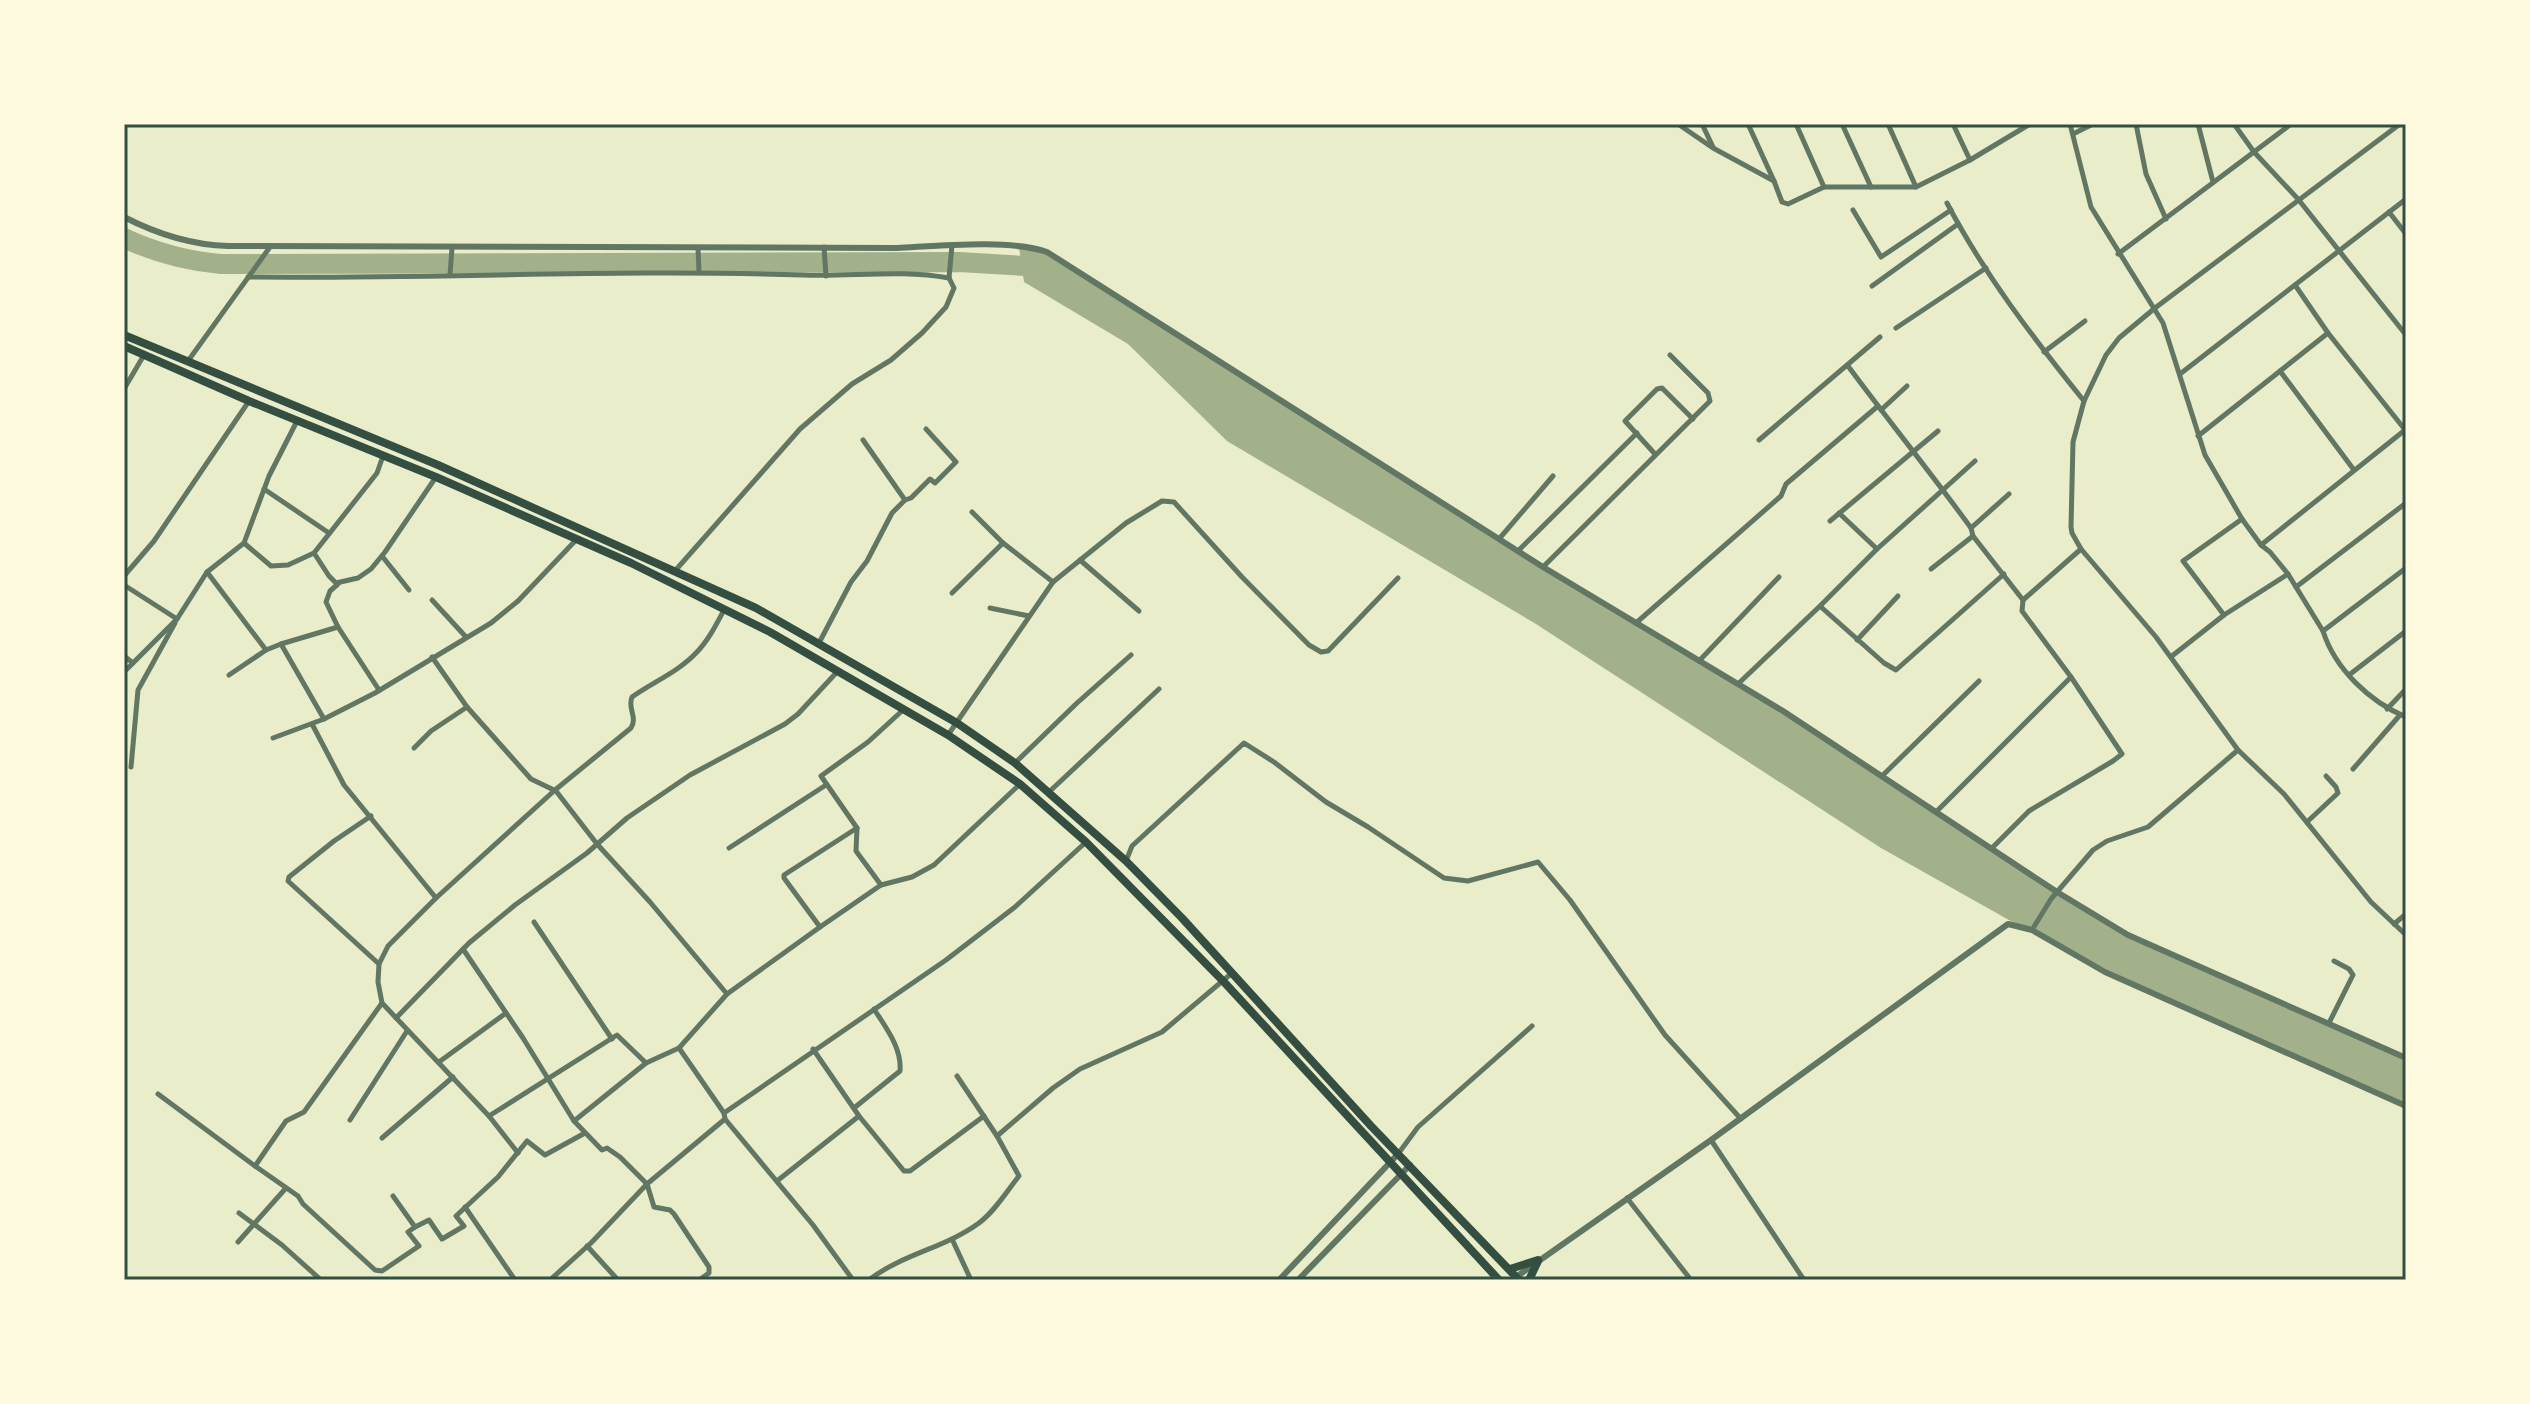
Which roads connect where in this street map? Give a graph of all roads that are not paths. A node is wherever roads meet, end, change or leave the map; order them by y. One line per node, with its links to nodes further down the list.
1 (1678, 124): 18 (street)
2 (1702, 124): 18 (street)
3 (1748, 124): 21 (street)
4 (1796, 124): 23 (street)
5 (1842, 124): 24 (street)
6 (1888, 124): 25 (street)
7 (1953, 124): 20 (street)
8 (2030, 124): 20 (street)
9 (2093, 124): 17 (street)
10 (2136, 124): 33 (street)
11 (2198, 124): 22 (street)
12 (2234, 124): 19 (street)
13 (2291, 124): 19 (street)
14 (2401, 124): 16 (street); 26 (street)
15 (2070, 125): 17 (street)
16 (2406, 130)
17 (2073, 134): 42 (street)
18 (1713, 148): 21 (street)
19 (2254, 152): 22 (street); 26 (street)
20 (1970, 160): 25 (street)
21 (1774, 181): 23 (street)
22 (2213, 182): 33 (street)
23 (1824, 187): 24 (street)
24 (1871, 187): 25 (street)
25 (1916, 187)
26 (2298, 199): 41 (street); 51 (street)
27 (2406, 199): 31 (street)
28 (1947, 203): 30 (street)
29 (1853, 210): 30 (street)
30 (1951, 210): 34 (street)
31 (2389, 212): 35 (street); 41 (street)
32 (124, 217): 36 (street)
33 (2166, 219): 42 (street)
34 (1958, 224): 43 (street); 50 (street)
35 (2406, 234)
36 (270, 247): 37 (street); 47 (street)
37 (452, 248): 40 (street); 45 (street)
38 (824, 249): 39 (street); 40 (street); 46 (street)
39 (951, 249): 48 (street); 101 (street)
40 (698, 250): 44 (street)
41 (2339, 252): 49 (street); 56 (street)
42 (2118, 254): 51 (street)
43 (1986, 268): 53 (street); 60 (street)
44 (699, 269): 45 (street); 46 (street)
45 (450, 272): 47 (street)
46 (826, 273): 48 (street)
47 (248, 277): 62 (street)
48 (949, 278): 116 (street)
49 (2295, 285): 54 (street); 65 (street)
50 (1872, 286)
51 (2155, 308): 65 (street); 69 (street)
52 (2085, 321): 60 (street)
53 (1896, 328)
54 (2328, 333): 64 (street); 77 (street)
55 (124, 335): 59 (highway)
56 (2406, 335)
57 (1880, 337): 63 (street)
58 (124, 346): 59 (highway)
59 (147, 350): 62 (highway); 67 (street); 68 (highway)
60 (2044, 352): 69 (street)
61 (1670, 355): 72 (street)
62 (187, 362): 71 (highway)
63 (1848, 366): 70 (street); 81 (street)
64 (2280, 371): 79 (street); 86 (street)
65 (2180, 374): 79 (street)
66 (1907, 386): 70 (street)
67 (124, 389)
68 (249, 401): 73 (highway); 119 (street)
69 (2084, 401): 107 (street)
70 (1879, 408): 82 (street); 138 (street)
71 (318, 416): 74 (highway); 116 (highway)
72 (1693, 419): 78 (street); 83 (street)
73 (298, 421): 74 (highway); 90 (street)
74 (312, 426): 84 (highway)
75 (926, 429): 92 (street)
76 (1938, 431): 82 (street)
77 (2406, 431): 86 (street)
78 (1637, 433): 83 (street); 108 (street)
79 (2198, 436): 96 (street)
80 (863, 440): 92 (street)
81 (1759, 440)
82 (1911, 451): 89 (street); 95 (street)
83 (1655, 454): 112 (street)
84 (383, 456): 88 (highway); 99 (street)
85 (1975, 461): 89 (street)
86 (2354, 470): 105 (street)
87 (1553, 476): 101 (street)
88 (436, 477): 102 (highway); 110 (street)
89 (1942, 488): 98 (street); 106 (street)
90 (264, 489): 99 (street); 103 (street)
91 (2009, 494): 98 (street)
92 (905, 500): 144 (street)
93 (2406, 503): 125 (street)
94 (972, 512): 104 (street)
95 (1839, 513): 97 (street); 106 (street)
96 (2242, 519): 105 (street); 135 (street)
97 (1830, 521)
98 (1971, 528): 100 (street)
99 (329, 533): 109 (street)
100 (1973, 536): 114 (street); 117 (street)
101 (1499, 539): 108 (street)
102 (576, 540): 133 (highway); 142 (street)
103 (244, 543): 109 (street); 115 (street)
104 (1003, 543): 122 (street); 127 (street)
105 (2261, 545): 118 (street)
106 (1877, 549): 131 (street)
107 (2081, 549): 130 (street); 150 (street)
108 (1518, 551): 112 (street)
109 (314, 553): 123 (street)
110 (382, 556): 123 (street); 126 (street)
111 (1080, 560): 121 (street); 122 (street); 134 (street)
112 (1543, 567): 138 (street)
113 (2406, 568): 140 (street)
114 (1931, 569)
115 (207, 572): 137 (street); 146 (street)
116 (674, 572): 144 (highway)
117 (2004, 574): 130 (street); 143 (street)
118 (2288, 574): 125 (street); 135 (street)
119 (124, 576)
120 (1779, 577): 151 (street)
121 (1398, 578)
122 (1053, 582): 136 (street)
123 (338, 584): 139 (street)
124 (124, 585): 137 (street)
125 (2296, 587): 140 (street)
126 (409, 590)
127 (952, 593)
128 (1898, 596): 143 (street)
129 (432, 600): 142 (street)
130 (2023, 600): 157 (street)
131 (1820, 606): 143 (street); 159 (street)
132 (990, 608): 136 (street)
133 (724, 610): 154 (highway); 181 (street)
134 (1139, 611)
135 (2224, 615): 150 (street)
136 (1029, 616): 168 (street)
137 (177, 619): 152 (street); 175 (street)
138 (1635, 624): 151 (street)
139 (338, 627): 145 (street); 162 (street)
140 (2323, 631): 156 (street)
141 (2406, 631): 156 (street)
142 (466, 637): 149 (street)
143 (1857, 640)
144 (819, 643): 168 (highway)
145 (281, 644): 146 (street); 167 (street)
146 (266, 650): 155 (street)
147 (1131, 655): 174 (street)
148 (124, 656): 152 (street)
149 (432, 657): 162 (street); 163 (street)
150 (2171, 657): 173 (street)
151 (1699, 661): 159 (street)
152 (133, 663): 153 (street)
153 (124, 672)
154 (837, 672): 165 (highway); 188 (street)
155 (229, 675)
156 (2349, 675): 164 (street)
157 (2071, 677): 183 (street); 190 (street)
158 (1979, 681): 177 (street)
159 (1739, 683): 177 (street)
160 (1159, 689): 182 (street)
161 (2406, 689): 164 (street)
162 (379, 690): 167 (street)
163 (467, 707): 172 (street); 181 (street)
164 (2387, 709): 166 (street)
165 (903, 710): 170 (highway); 180 (street)
166 (2403, 716): 176 (street)
167 (324, 719): 169 (street)
168 (957, 723): 170 (street); 174 (highway)
169 (312, 724): 171 (street); 184 (street)
170 (948, 735): 179 (highway)
171 (273, 738)
172 (414, 748)
173 (2238, 750): 185 (street); 193 (street)
174 (1015, 763): 182 (highway)
175 (131, 767)
176 (2353, 769)
177 (1882, 776): 183 (street)
178 (2326, 776): 185 (street)
179 (1020, 784): 187 (highway); 192 (street)
180 (826, 785): 186 (street); 189 (street)
181 (555, 790): 188 (street); 194 (street)
182 (1049, 792): 191 (highway)
183 (1937, 811): 190 (street)
184 (371, 816): 194 (street); 203 (street)
185 (2307, 822): 197 (street)
186 (857, 828): 192 (street); 198 (street)
187 (1086, 842): 205 (highway); 208 (street)
188 (597, 844): 201 (street); 206 (street)
189 (729, 848)
190 (1992, 848): 193 (street)
191 (1126, 861): 204 (highway); 230 (street)
192 (881, 885): 198 (street)
193 (2057, 892): 199 (street); 211 (street)
194 (436, 898): 203 (street)
195 (2406, 914): 197 (street)
196 (534, 922): 214 (street)
197 (2394, 924): 200 (street)
198 (820, 927): 206 (street)
199 (2032, 930): 224 (street); 230 (street)
200 (2406, 935)
201 (463, 949): 209 (street); 210 (street)
202 (2334, 961): 211 (street)
203 (379, 964): 207 (street)
204 (1232, 973): 205 (street); 238 (highway)
205 (1224, 982): 234 (street); 239 (highway)
206 (727, 994): 215 (street)
207 (382, 1003): 210 (street); 241 (street)
208 (874, 1009): 216 (street); 225 (street)
209 (506, 1013): 218 (street); 222 (street)
210 (396, 1018): 213 (street)
211 (2329, 1023): 217 (street)
212 (1532, 1026): 238 (street)
213 (407, 1031): 218 (street); 231 (street)
214 (612, 1039): 219 (street); 222 (street)
215 (679, 1048): 219 (street); 227 (street)
216 (813, 1049): 225 (street); 227 (street)
217 (2406, 1058)
218 (439, 1062): 221 (street)
219 (646, 1063): 232 (street)
220 (957, 1076): 229 (street)
221 (453, 1077): 226 (street); 235 (street)
222 (548, 1078): 226 (street); 232 (street)
223 (158, 1094): 241 (street)
224 (2406, 1106)
225 (854, 1108): 228 (street)
226 (489, 1116): 237 (street)
227 (724, 1116): 243 (street); 244 (street)
228 (859, 1116): 229 (street); 243 (street)
229 (984, 1116): 234 (street)
230 (1741, 1119): 236 (street)
231 (350, 1120)
232 (574, 1121): 233 (street)
233 (585, 1133): 237 (street); 244 (street)
234 (997, 1136): 252 (street)
235 (382, 1138)
236 (1711, 1140): 247 (street); 270 (street)
237 (518, 1153): 248 (street)
238 (1398, 1154): 239 (street); 240 (highway)
239 (1389, 1162): 242 (highway); 265 (street)
240 (1410, 1165): 242 (street); 256 (highway)
241 (255, 1166): 245 (street)
242 (1400, 1174): 266 (street); 267 (highway)
243 (777, 1181): 262 (street)
244 (647, 1184): 254 (street); 261 (street)
245 (286, 1188): 250 (street); 251 (street)
246 (393, 1196): 251 (street)
247 (1627, 1198): 255 (street); 269 (street)
248 (465, 1207): 251 (street); 258 (street)
249 (239, 1213): 250 (street)
250 (254, 1225): 253 (street); 257 (street)
251 (415, 1227)
252 (952, 1239): 263 (street); 264 (street)
253 (238, 1242)
254 (587, 1246): 259 (street); 260 (street)
255 (1538, 1260): 256 (highway); 268 (highway)
256 (1514, 1277)
257 (321, 1280)
258 (515, 1280)
259 (550, 1280)
260 (618, 1280)
261 (699, 1280)
262 (853, 1280)
263 (869, 1280)
264 (971, 1280)
265 (1279, 1280)
266 (1298, 1280)
267 (1499, 1280)
268 (1529, 1280)
269 (1691, 1280)
270 (1804, 1280)

